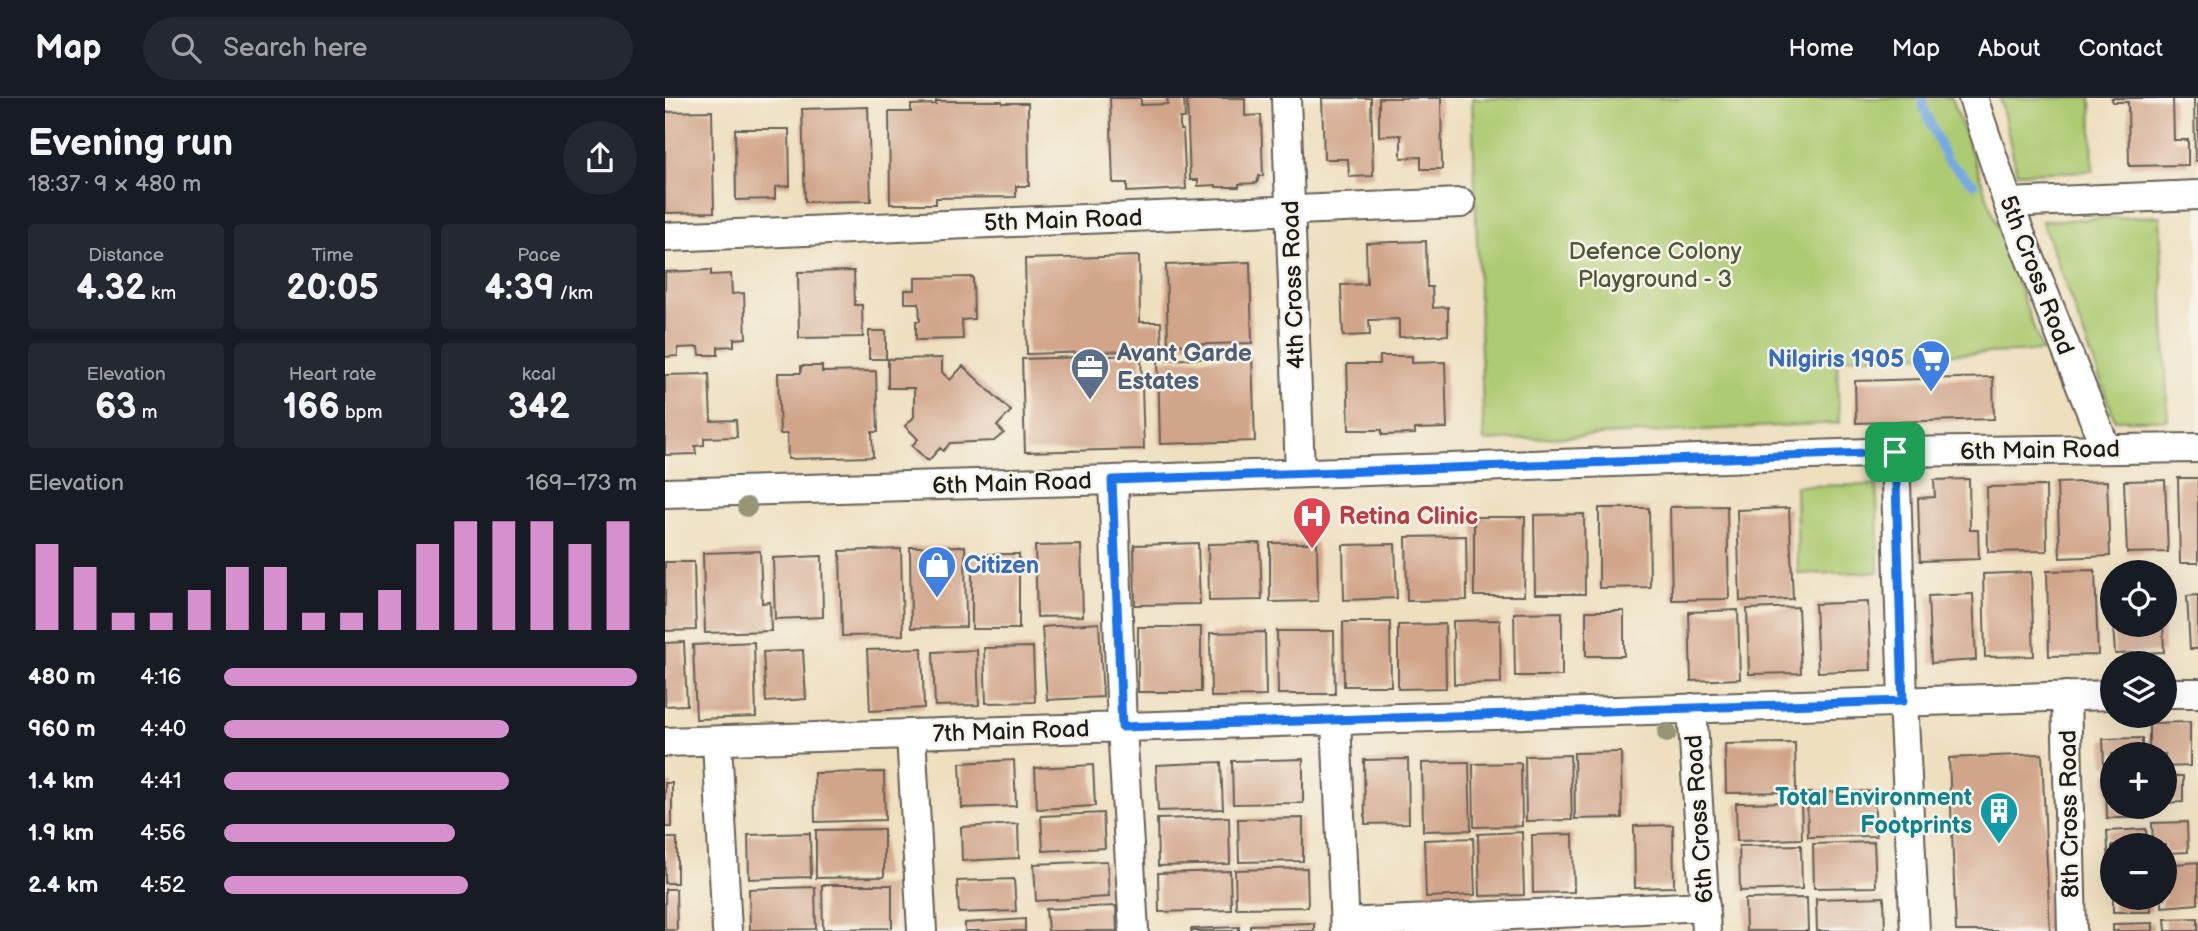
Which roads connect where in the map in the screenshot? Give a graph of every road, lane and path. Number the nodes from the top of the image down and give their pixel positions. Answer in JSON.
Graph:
{"nodes":[{"id":1,"x":1286,"y":98,"type":"edge"},
{"id":2,"x":1973,"y":98,"type":"edge"},
{"id":3,"x":2198,"y":195,"type":"edge"},
{"id":4,"x":1461,"y":203,"type":"dead end"},
{"id":5,"x":2008,"y":203,"type":"junction"},
{"id":6,"x":1290,"y":210,"type":"junction"},
{"id":7,"x":665,"y":237,"type":"edge"},
{"id":8,"x":2198,"y":447,"type":"edge"},
{"id":9,"x":2106,"y":449,"type":"junction"},
{"id":10,"x":1895,"y":452,"type":"junction"},
{"id":11,"x":1300,"y":472,"type":"junction"},
{"id":12,"x":1112,"y":480,"type":"junction"},
{"id":13,"x":665,"y":493,"type":"edge"},
{"id":14,"x":2198,"y":692,"type":"edge"},
{"id":15,"x":2177,"y":693,"type":"edge"},
{"id":16,"x":2100,"y":695,"type":"edge"},
{"id":17,"x":2066,"y":696,"type":"junction"},
{"id":18,"x":1903,"y":701,"type":"junction"},
{"id":19,"x":1692,"y":708,"type":"junction"},
{"id":20,"x":1336,"y":720,"type":"junction"},
{"id":21,"x":1122,"y":727,"type":"junction"},
{"id":22,"x":911,"y":734,"type":"junction"},
{"id":23,"x":717,"y":741,"type":"junction"},
{"id":24,"x":665,"y":742,"type":"edge"},
{"id":25,"x":1705,"y":918,"type":"edge"},
{"id":26,"x":1345,"y":927,"type":"edge"},
{"id":27,"x":727,"y":931,"type":"edge"},
{"id":28,"x":922,"y":931,"type":"edge"},
{"id":29,"x":1135,"y":931,"type":"edge"},
{"id":30,"x":1915,"y":931,"type":"edge"},
{"id":31,"x":2071,"y":931,"type":"edge"}],
"edges":[{"from":1,"to":6,"type":"street","name":"4th Cross Road"},
{"from":2,"to":5,"type":"street","name":"5th Cross Road"},
{"from":3,"to":5,"type":"street"},
{"from":4,"to":6,"type":"street","name":"5th Main Road"},
{"from":5,"to":9,"type":"street","name":"5th Cross Road"},
{"from":6,"to":7,"type":"street","name":"5th Main Road"},
{"from":6,"to":11,"type":"street","name":"4th Cross Road"},
{"from":8,"to":9,"type":"street","name":"6th Main Road"},
{"from":9,"to":10,"type":"street","name":"6th Main Road"},
{"from":10,"to":11,"type":"street","name":"6th Main Road"},
{"from":10,"to":18,"type":"street"},
{"from":11,"to":12,"type":"street","name":"6th Main Road"},
{"from":12,"to":13,"type":"street","name":"6th Main Road"},
{"from":12,"to":21,"type":"street"},
{"from":14,"to":15,"type":"street"},
{"from":16,"to":17,"type":"street","name":"7th Main Road"},
{"from":17,"to":18,"type":"street","name":"7th Main Road"},
{"from":17,"to":31,"type":"street","name":"8th Cross Road"},
{"from":18,"to":19,"type":"street","name":"7th Main Road"},
{"from":18,"to":30,"type":"street"},
{"from":19,"to":20,"type":"street","name":"7th Main Road"},
{"from":19,"to":25,"type":"street","name":"6th Cross Road"},
{"from":20,"to":21,"type":"street","name":"7th Main Road"},
{"from":20,"to":26,"type":"street"},
{"from":21,"to":22,"type":"street","name":"7th Main Road"},
{"from":21,"to":29,"type":"street"},
{"from":22,"to":23,"type":"street","name":"7th Main Road"},
{"from":22,"to":28,"type":"street"},
{"from":23,"to":24,"type":"street","name":"7th Main Road"},
{"from":23,"to":27,"type":"street"},
{"from":25,"to":26,"type":"street"}]}
